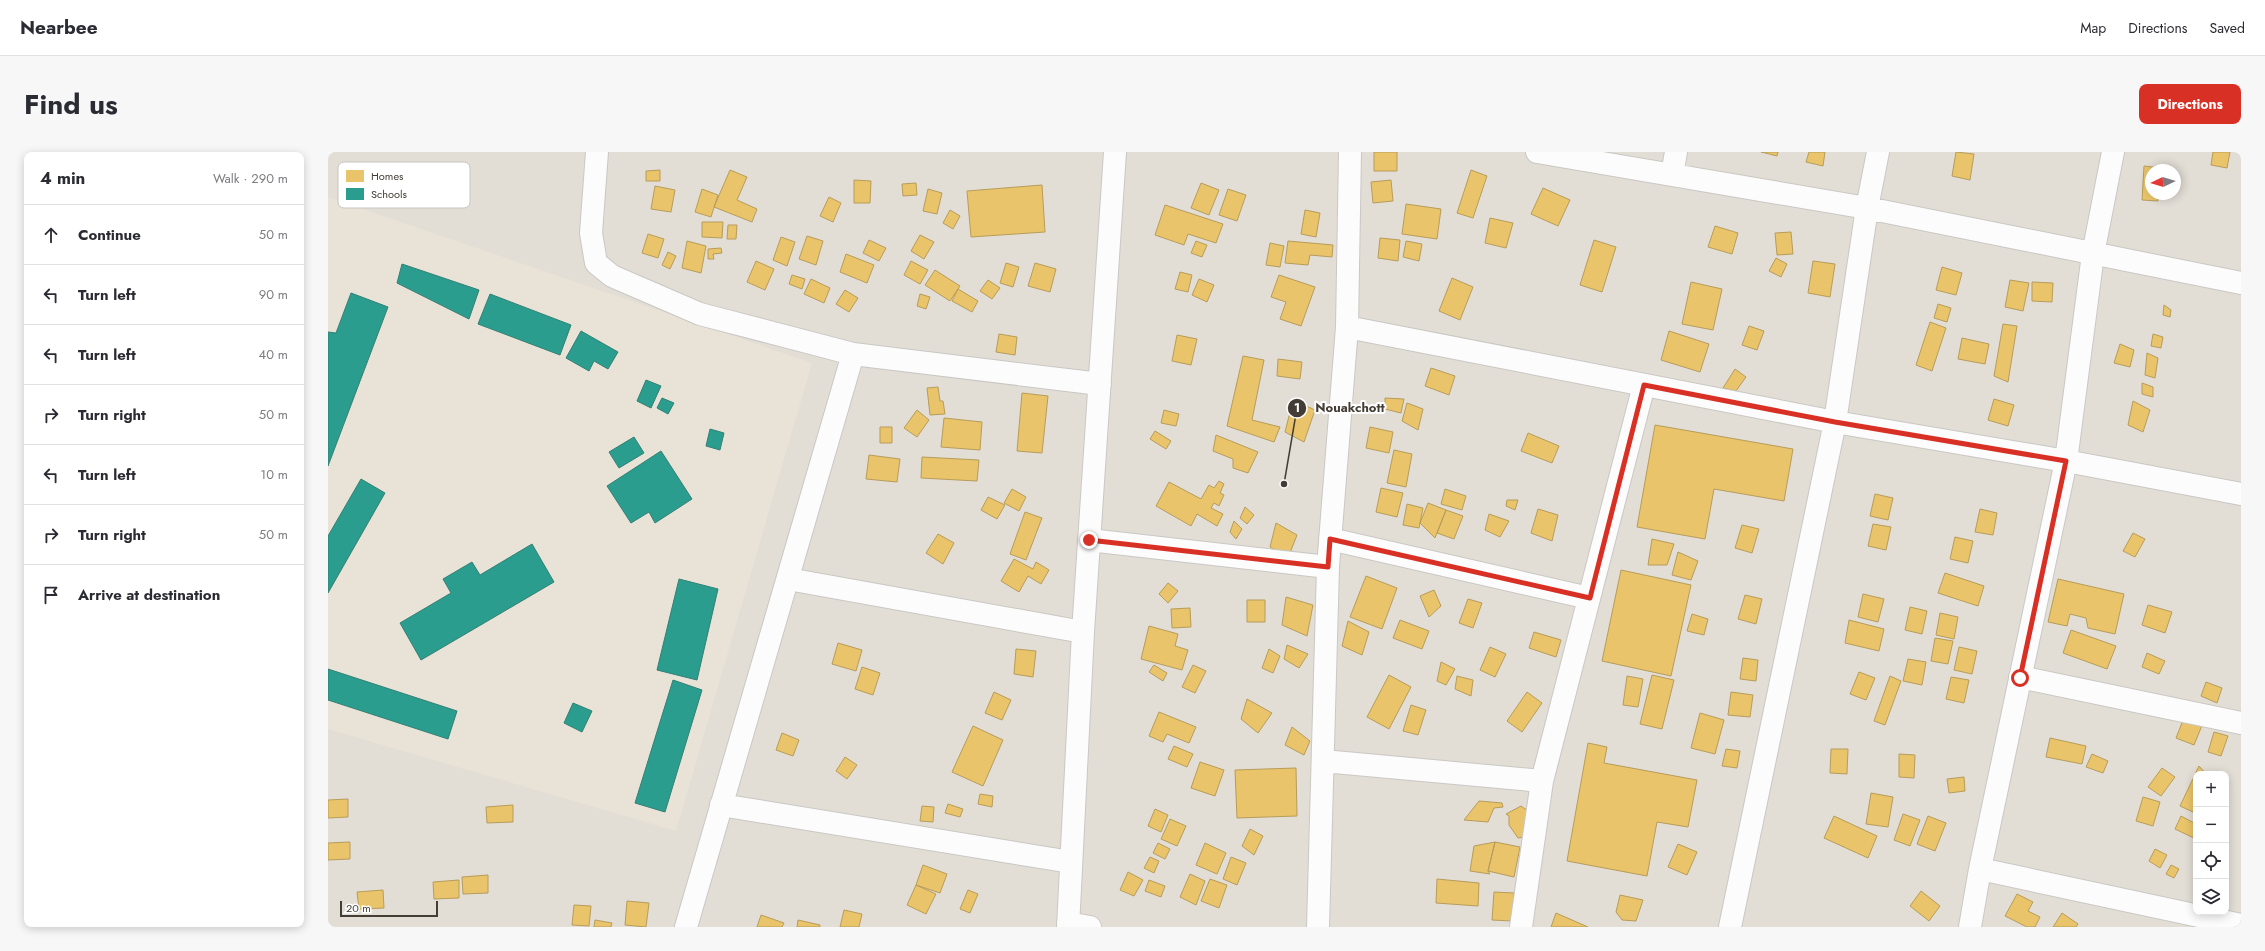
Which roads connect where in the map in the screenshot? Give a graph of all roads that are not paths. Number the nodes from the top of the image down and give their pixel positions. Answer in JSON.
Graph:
{"nodes":[{"id":1,"x":597,"y":152,"type":"edge"},
{"id":2,"x":1115,"y":152,"type":"edge"},
{"id":3,"x":1350,"y":152,"type":"edge"},
{"id":4,"x":1537,"y":152,"type":"edge"},
{"id":5,"x":1676,"y":152,"type":"edge"},
{"id":6,"x":1878,"y":152,"type":"edge"},
{"id":7,"x":2113,"y":152,"type":"edge"},
{"id":8,"x":1672,"y":175,"type":"junction"},
{"id":9,"x":1867,"y":208,"type":"junction"},
{"id":10,"x":2092,"y":254,"type":"junction"},
{"id":11,"x":2241,"y":283,"type":"edge"},
{"id":12,"x":1347,"y":327,"type":"junction"},
{"id":13,"x":854,"y":354,"type":"junction"},
{"id":14,"x":1100,"y":384,"type":"junction"},
{"id":15,"x":1644,"y":385,"type":"junction"},
{"id":16,"x":1835,"y":422,"type":"junction"},
{"id":17,"x":2066,"y":461,"type":"junction"},
{"id":18,"x":2241,"y":494,"type":"edge"},
{"id":19,"x":1330,"y":539,"type":"junction"},
{"id":20,"x":1089,"y":540,"type":"junction"},
{"id":21,"x":1328,"y":567,"type":"junction"},
{"id":22,"x":788,"y":579,"type":"junction"},
{"id":23,"x":1590,"y":598,"type":"junction"},
{"id":24,"x":1083,"y":632,"type":"junction"},
{"id":25,"x":2020,"y":678,"type":"junction"},
{"id":26,"x":2241,"y":723,"type":"edge"},
{"id":27,"x":1323,"y":761,"type":"junction"},
{"id":28,"x":1542,"y":781,"type":"junction"},
{"id":29,"x":722,"y":805,"type":"junction"},
{"id":30,"x":1071,"y":862,"type":"junction"},
{"id":31,"x":1980,"y":868,"type":"junction"},
{"id":32,"x":1068,"y":925,"type":"edge"},
{"id":33,"x":2241,"y":925,"type":"edge"},
{"id":34,"x":686,"y":927,"type":"edge"},
{"id":35,"x":1090,"y":927,"type":"edge"},
{"id":36,"x":1318,"y":927,"type":"edge"},
{"id":37,"x":1521,"y":927,"type":"edge"},
{"id":38,"x":1730,"y":927,"type":"edge"},
{"id":39,"x":1970,"y":927,"type":"edge"}],
"edges":[{"from":1,"to":13,"type":"street"},
{"from":2,"to":14,"type":"street"},
{"from":3,"to":12,"type":"street"},
{"from":4,"to":8,"type":"street"},
{"from":5,"to":8,"type":"street"},
{"from":6,"to":9,"type":"street"},
{"from":7,"to":10,"type":"street"},
{"from":8,"to":9,"type":"street"},
{"from":9,"to":10,"type":"street"},
{"from":9,"to":16,"type":"street"},
{"from":10,"to":11,"type":"street"},
{"from":10,"to":17,"type":"street"},
{"from":12,"to":15,"type":"street"},
{"from":12,"to":19,"type":"street"},
{"from":13,"to":14,"type":"street"},
{"from":13,"to":22,"type":"street"},
{"from":14,"to":20,"type":"street"},
{"from":15,"to":16,"type":"street"},
{"from":15,"to":23,"type":"street"},
{"from":16,"to":17,"type":"street"},
{"from":16,"to":38,"type":"street"},
{"from":17,"to":18,"type":"street"},
{"from":17,"to":25,"type":"street"},
{"from":19,"to":21,"type":"street"},
{"from":19,"to":23,"type":"street"},
{"from":20,"to":21,"type":"street"},
{"from":20,"to":24,"type":"street"},
{"from":21,"to":27,"type":"street"},
{"from":22,"to":24,"type":"street"},
{"from":22,"to":29,"type":"street"},
{"from":23,"to":28,"type":"street"},
{"from":24,"to":30,"type":"street"},
{"from":25,"to":26,"type":"street"},
{"from":25,"to":31,"type":"street"},
{"from":27,"to":28,"type":"street"},
{"from":27,"to":36,"type":"street"},
{"from":28,"to":37,"type":"street"},
{"from":29,"to":30,"type":"street"},
{"from":29,"to":34,"type":"street"},
{"from":30,"to":32,"type":"street"},
{"from":31,"to":33,"type":"street"},
{"from":31,"to":39,"type":"street"},
{"from":32,"to":35,"type":"street"}]}
